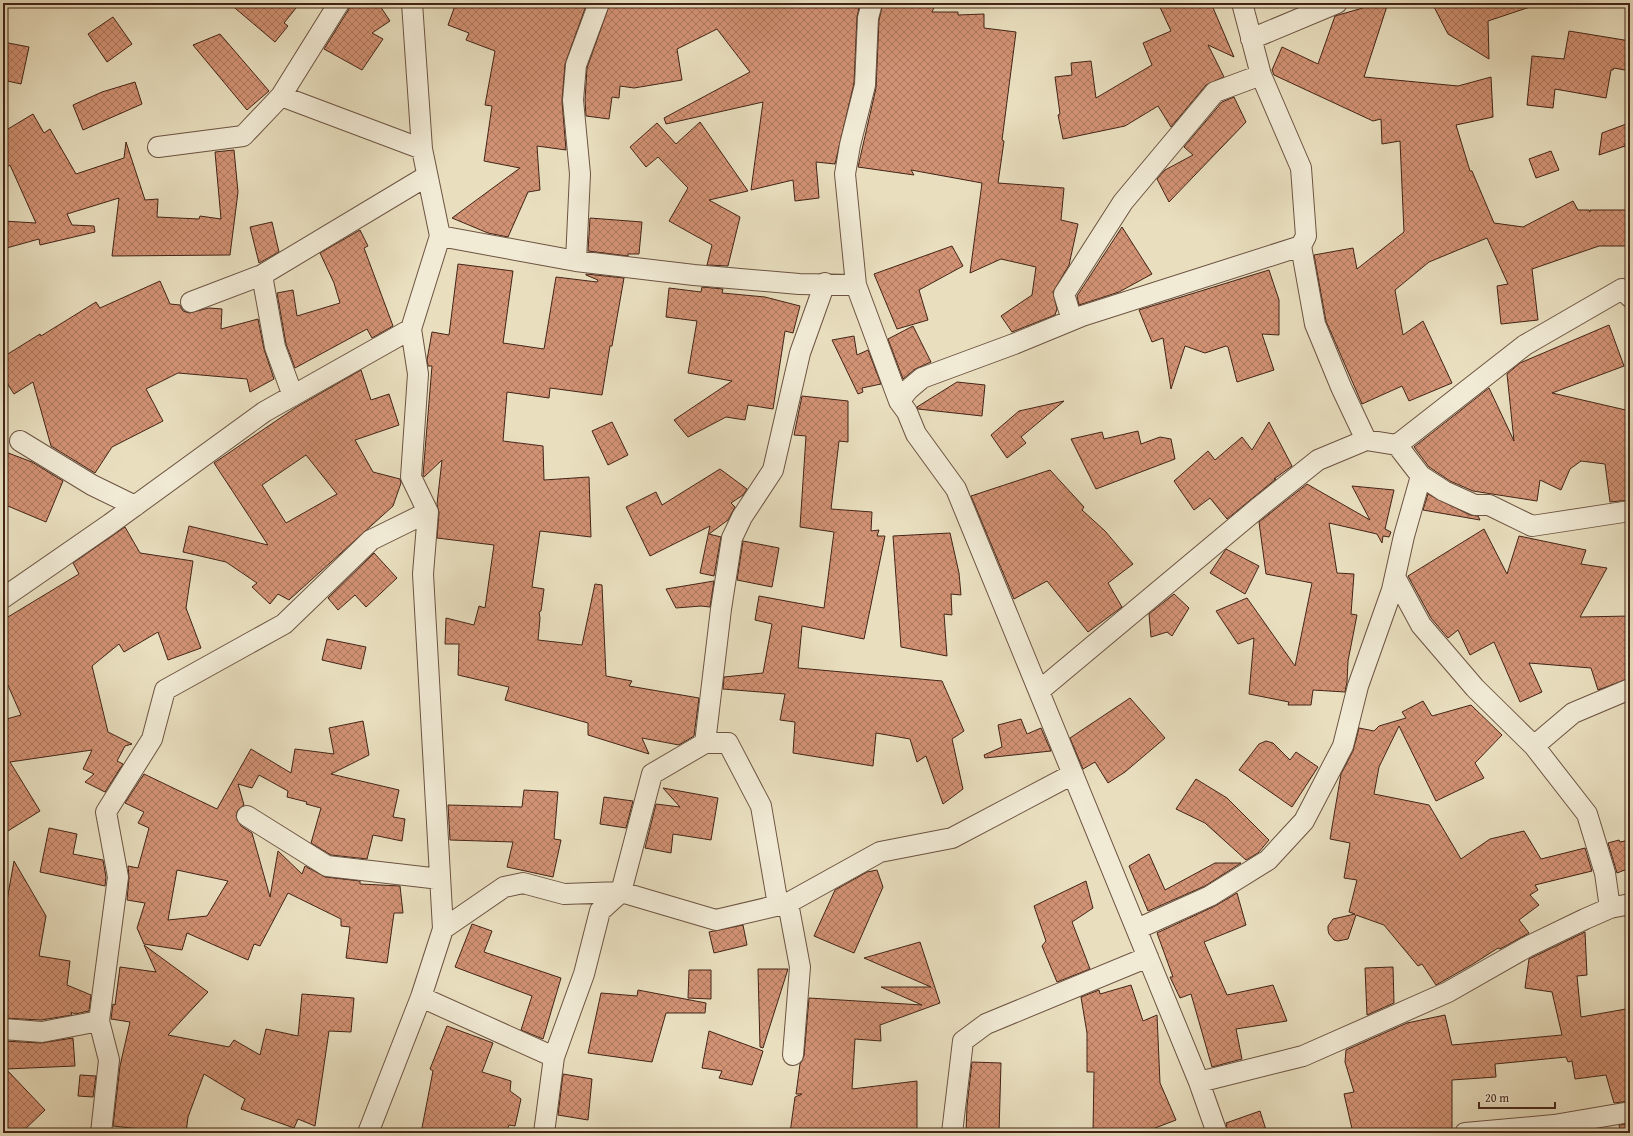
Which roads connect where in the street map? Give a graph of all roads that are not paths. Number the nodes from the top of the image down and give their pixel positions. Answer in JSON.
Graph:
{"nodes":[{"id":1,"x":339,"y":3,"type":"edge"},
{"id":2,"x":412,"y":3,"type":"edge"},
{"id":3,"x":599,"y":3,"type":"edge"},
{"id":4,"x":872,"y":3,"type":"edge"},
{"id":5,"x":1242,"y":3,"type":"edge"},
{"id":6,"x":1338,"y":3,"type":"edge"},
{"id":7,"x":1251,"y":39,"type":"junction"},
{"id":8,"x":1261,"y":75,"type":"junction"},
{"id":9,"x":281,"y":96,"type":"junction"},
{"id":10,"x":158,"y":147,"type":"dead end"},
{"id":11,"x":422,"y":150,"type":"junction"},
{"id":12,"x":426,"y":176,"type":"junction"},
{"id":13,"x":440,"y":236,"type":"junction"},
{"id":14,"x":1301,"y":246,"type":"junction"},
{"id":15,"x":576,"y":261,"type":"junction"},
{"id":16,"x":262,"y":275,"type":"junction"},
{"id":17,"x":825,"y":283,"type":"junction"},
{"id":18,"x":856,"y":285,"type":"junction"},
{"id":19,"x":1630,"y":297,"type":"edge"},
{"id":20,"x":191,"y":302,"type":"dead end"},
{"id":21,"x":1072,"y":320,"type":"junction"},
{"id":22,"x":411,"y":329,"type":"junction"},
{"id":23,"x":293,"y":396,"type":"junction"},
{"id":24,"x":898,"y":401,"type":"junction"},
{"id":25,"x":1366,"y":440,"type":"junction"},
{"id":26,"x":20,"y":441,"type":"dead end"},
{"id":27,"x":1397,"y":445,"type":"junction"},
{"id":28,"x":1421,"y":476,"type":"junction"},
{"id":29,"x":135,"y":506,"type":"junction"},
{"id":30,"x":1630,"y":511,"type":"edge"},
{"id":31,"x":428,"y":512,"type":"junction"},
{"id":32,"x":1395,"y":577,"type":"junction"},
{"id":33,"x":3,"y":598,"type":"edge"},
{"id":34,"x":1630,"y":689,"type":"edge"},
{"id":35,"x":1039,"y":691,"type":"junction"},
{"id":36,"x":705,"y":743,"type":"junction"},
{"id":37,"x":1534,"y":746,"type":"junction"},
{"id":38,"x":1073,"y":774,"type":"junction"},
{"id":39,"x":247,"y":816,"type":"dead end"},
{"id":40,"x":440,"y":879,"type":"junction"},
{"id":41,"x":621,"y":892,"type":"junction"},
{"id":42,"x":783,"y":904,"type":"junction"},
{"id":43,"x":1630,"y":904,"type":"edge"},
{"id":44,"x":1610,"y":908,"type":"junction"},
{"id":45,"x":443,"y":929,"type":"junction"},
{"id":46,"x":1136,"y":929,"type":"junction"},
{"id":47,"x":1148,"y":957,"type":"junction"},
{"id":48,"x":420,"y":997,"type":"junction"},
{"id":49,"x":99,"y":1021,"type":"junction"},
{"id":50,"x":3,"y":1029,"type":"edge"},
{"id":51,"x":793,"y":1055,"type":"dead end"},
{"id":52,"x":554,"y":1057,"type":"junction"},
{"id":53,"x":1199,"y":1082,"type":"junction"},
{"id":54,"x":1630,"y":1112,"type":"edge"},
{"id":55,"x":101,"y":1133,"type":"edge"},
{"id":56,"x":368,"y":1133,"type":"edge"},
{"id":57,"x":544,"y":1133,"type":"edge"},
{"id":58,"x":952,"y":1133,"type":"edge"},
{"id":59,"x":1217,"y":1133,"type":"edge"},
{"id":60,"x":1465,"y":1133,"type":"edge"}],
"edges":[{"from":1,"to":9,"type":"street"},
{"from":2,"to":11,"type":"street"},
{"from":3,"to":15,"type":"street"},
{"from":4,"to":18,"type":"street"},
{"from":5,"to":7,"type":"street"},
{"from":6,"to":7,"type":"street"},
{"from":7,"to":8,"type":"street"},
{"from":8,"to":14,"type":"street"},
{"from":8,"to":21,"type":"street"},
{"from":9,"to":10,"type":"street"},
{"from":9,"to":11,"type":"street"},
{"from":11,"to":12,"type":"street"},
{"from":12,"to":13,"type":"street"},
{"from":12,"to":16,"type":"street"},
{"from":13,"to":15,"type":"street"},
{"from":13,"to":22,"type":"street"},
{"from":14,"to":21,"type":"street"},
{"from":14,"to":25,"type":"street"},
{"from":15,"to":17,"type":"street"},
{"from":16,"to":20,"type":"street"},
{"from":16,"to":23,"type":"street"},
{"from":17,"to":18,"type":"street"},
{"from":17,"to":36,"type":"street"},
{"from":18,"to":24,"type":"street"},
{"from":19,"to":27,"type":"street"},
{"from":21,"to":24,"type":"street"},
{"from":22,"to":23,"type":"street"},
{"from":22,"to":31,"type":"street"},
{"from":23,"to":29,"type":"street"},
{"from":24,"to":35,"type":"street"},
{"from":25,"to":27,"type":"street"},
{"from":25,"to":35,"type":"street"},
{"from":26,"to":29,"type":"street"},
{"from":27,"to":28,"type":"street"},
{"from":28,"to":30,"type":"street"},
{"from":28,"to":32,"type":"street"},
{"from":29,"to":33,"type":"street"},
{"from":31,"to":40,"type":"street"},
{"from":31,"to":49,"type":"street"},
{"from":32,"to":37,"type":"street"},
{"from":32,"to":46,"type":"street"},
{"from":34,"to":37,"type":"street"},
{"from":35,"to":38,"type":"street"},
{"from":36,"to":41,"type":"street"},
{"from":36,"to":42,"type":"street"},
{"from":37,"to":44,"type":"street"},
{"from":38,"to":42,"type":"street"},
{"from":38,"to":46,"type":"street"},
{"from":39,"to":40,"type":"street"},
{"from":40,"to":45,"type":"street"},
{"from":41,"to":42,"type":"street"},
{"from":41,"to":45,"type":"street"},
{"from":41,"to":52,"type":"street"},
{"from":42,"to":51,"type":"street"},
{"from":43,"to":44,"type":"street"},
{"from":44,"to":53,"type":"street"},
{"from":45,"to":48,"type":"street"},
{"from":46,"to":47,"type":"street"},
{"from":47,"to":53,"type":"street"},
{"from":47,"to":58,"type":"street"},
{"from":48,"to":52,"type":"street"},
{"from":48,"to":56,"type":"street"},
{"from":49,"to":50,"type":"street"},
{"from":49,"to":55,"type":"street"},
{"from":52,"to":57,"type":"street"},
{"from":53,"to":59,"type":"street"},
{"from":54,"to":60,"type":"street"}]}
